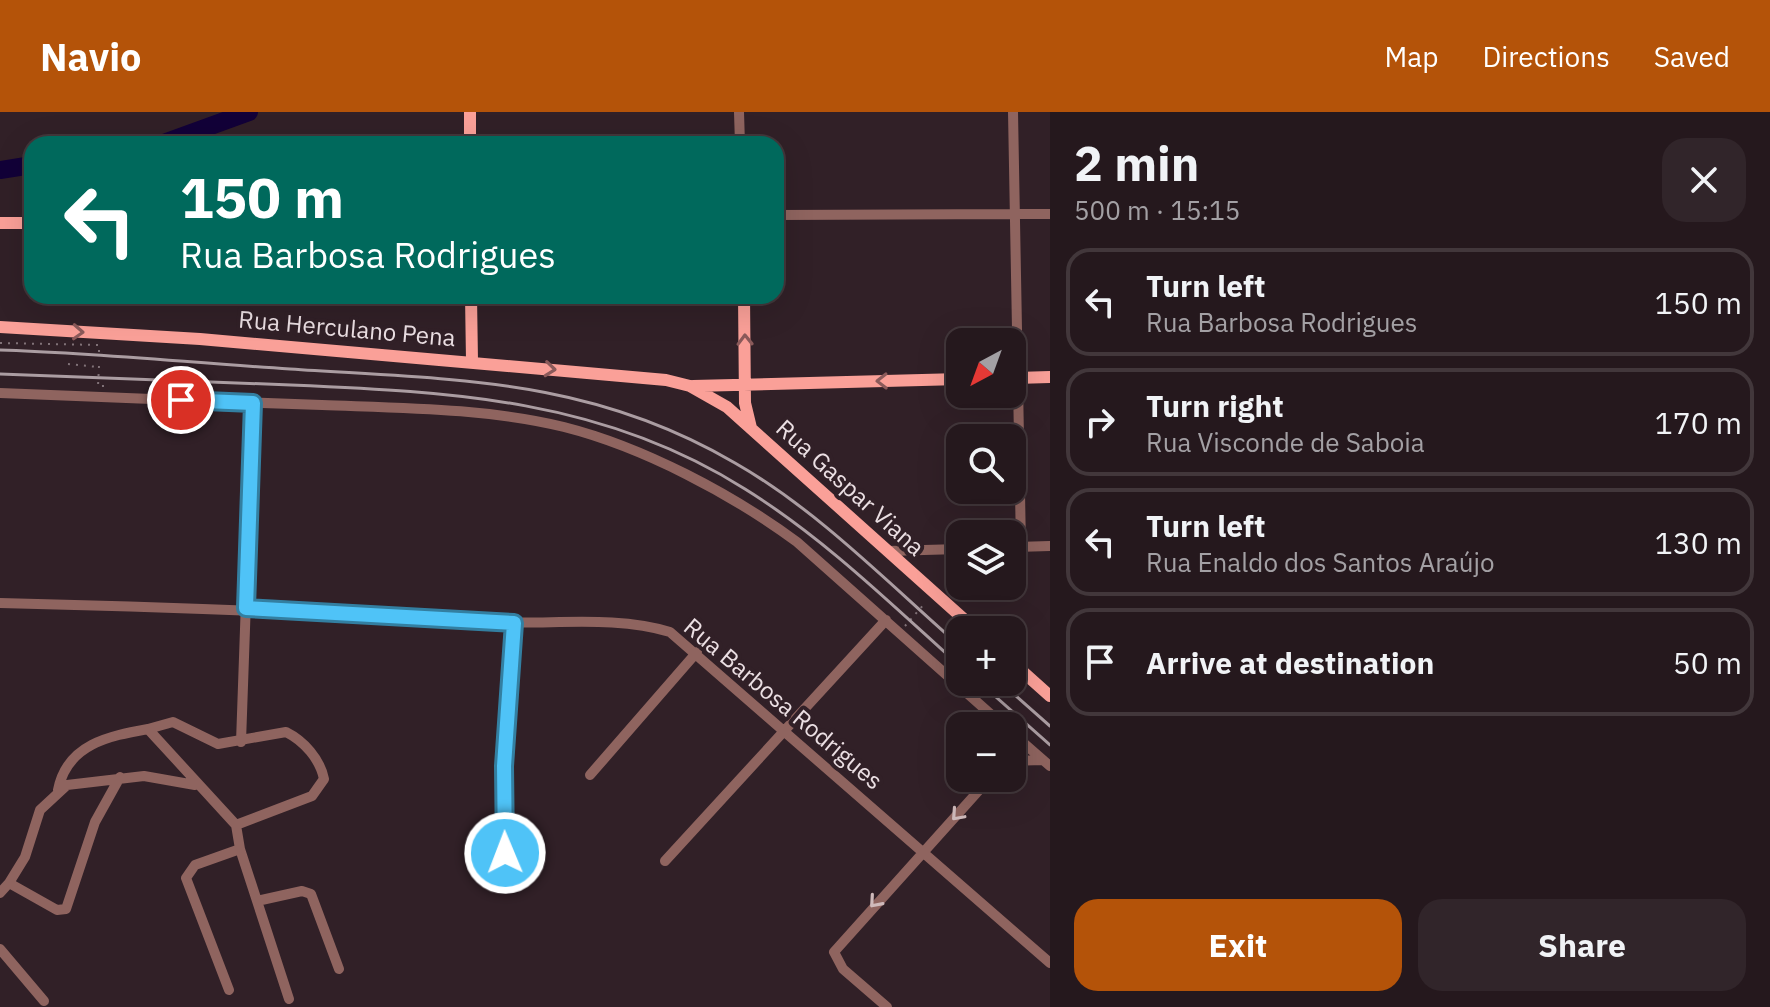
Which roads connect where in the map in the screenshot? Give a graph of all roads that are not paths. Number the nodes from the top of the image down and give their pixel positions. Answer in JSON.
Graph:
{"nodes":[{"id":1,"x":470,"y":112,"type":"edge"},
{"id":2,"x":739,"y":112,"type":"edge"},
{"id":3,"x":1013,"y":112,"type":"edge"},
{"id":4,"x":470,"y":136,"type":"edge"},
{"id":5,"x":740,"y":136,"type":"edge"},
{"id":6,"x":1014,"y":214,"type":"junction"},
{"id":7,"x":1050,"y":214,"type":"edge"},
{"id":8,"x":784,"y":215,"type":"edge"},
{"id":9,"x":0,"y":223,"type":"edge"},
{"id":10,"x":24,"y":223,"type":"edge"},
{"id":11,"x":471,"y":304,"type":"edge"},
{"id":12,"x":744,"y":304,"type":"edge"},
{"id":13,"x":0,"y":327,"type":"edge"},
{"id":14,"x":1015,"y":328,"type":"edge"},
{"id":15,"x":472,"y":361,"type":"junction"},
{"id":16,"x":1050,"y":377,"type":"edge"},
{"id":17,"x":1026,"y":378,"type":"edge"},
{"id":18,"x":946,"y":379,"type":"edge"},
{"id":19,"x":746,"y":384,"type":"junction"},
{"id":20,"x":690,"y":386,"type":"junction"},
{"id":21,"x":0,"y":393,"type":"edge"},
{"id":22,"x":253,"y":403,"type":"junction"},
{"id":23,"x":1015,"y":408,"type":"edge"},
{"id":24,"x":751,"y":429,"type":"junction"},
{"id":25,"x":1016,"y":520,"type":"edge"},
{"id":26,"x":1050,"y":546,"type":"edge"},
{"id":27,"x":1026,"y":547,"type":"edge"},
{"id":28,"x":946,"y":549,"type":"edge"},
{"id":29,"x":888,"y":551,"type":"junction"},
{"id":30,"x":0,"y":603,"type":"edge"},
{"id":31,"x":246,"y":608,"type":"junction"},
{"id":32,"x":960,"y":616,"type":"edge"},
{"id":33,"x":886,"y":620,"type":"junction"},
{"id":34,"x":514,"y":623,"type":"junction"},
{"id":35,"x":697,"y":652,"type":"junction"},
{"id":36,"x":1026,"y":675,"type":"edge"},
{"id":37,"x":1050,"y":696,"type":"edge"},
{"id":38,"x":988,"y":712,"type":"edge"},
{"id":39,"x":148,"y":729,"type":"junction"},
{"id":40,"x":786,"y":730,"type":"junction"},
{"id":41,"x":241,"y":742,"type":"junction"},
{"id":42,"x":1026,"y":746,"type":"edge"},
{"id":43,"x":1026,"y":762,"type":"edge"},
{"id":44,"x":1046,"y":763,"type":"edge"},
{"id":45,"x":590,"y":775,"type":"dead end"},
{"id":46,"x":120,"y":777,"type":"junction"},
{"id":47,"x":196,"y":786,"type":"junction"},
{"id":48,"x":58,"y":790,"type":"junction"},
{"id":49,"x":977,"y":792,"type":"edge"},
{"id":50,"x":236,"y":825,"type":"junction"},
{"id":51,"x":240,"y":849,"type":"junction"},
{"id":52,"x":923,"y":851,"type":"junction"},
{"id":53,"x":505,"y":853,"type":"dead end"},
{"id":54,"x":665,"y":861,"type":"dead end"},
{"id":55,"x":9,"y":883,"type":"junction"},
{"id":56,"x":0,"y":893,"type":"edge"},
{"id":57,"x":257,"y":901,"type":"junction"},
{"id":58,"x":0,"y":949,"type":"edge"},
{"id":59,"x":1050,"y":963,"type":"edge"},
{"id":60,"x":339,"y":969,"type":"dead end"},
{"id":61,"x":229,"y":990,"type":"dead end"},
{"id":62,"x":289,"y":999,"type":"dead end"},
{"id":63,"x":44,"y":1001,"type":"dead end"},
{"id":64,"x":887,"y":1007,"type":"edge"}],
"edges":[{"from":1,"to":4,"type":"main road"},
{"from":2,"to":5,"type":"street"},
{"from":3,"to":6,"type":"street"},
{"from":6,"to":7,"type":"street"},
{"from":6,"to":8,"type":"street"},
{"from":6,"to":14,"type":"street"},
{"from":9,"to":10,"type":"main road"},
{"from":11,"to":15,"type":"main road"},
{"from":19,"to":12,"type":"main road","one_way":true},
{"from":13,"to":15,"type":"main road","name":"Rua Herculano Pena","one_way":true},
{"from":15,"to":20,"type":"main road","name":"Rua Herculano Pena","one_way":true},
{"from":16,"to":17,"type":"main road"},
{"from":18,"to":19,"type":"main road","one_way":true},
{"from":19,"to":20,"type":"main road"},
{"from":19,"to":24,"type":"main road"},
{"from":20,"to":24,"type":"main road","name":"Rua Gaspar Viana"},
{"from":21,"to":22,"type":"street"},
{"from":22,"to":31,"type":"street"},
{"from":22,"to":33,"type":"street"},
{"from":23,"to":25,"type":"street"},
{"from":24,"to":29,"type":"main road","name":"Rua Gaspar Viana"},
{"from":26,"to":27,"type":"street"},
{"from":28,"to":29,"type":"street"},
{"from":29,"to":32,"type":"main road","name":"Rua Gaspar Viana"},
{"from":30,"to":31,"type":"street","name":"Rua Barbosa Rodrigues"},
{"from":31,"to":34,"type":"street","name":"Rua Barbosa Rodrigues"},
{"from":31,"to":41,"type":"street"},
{"from":33,"to":38,"type":"street"},
{"from":33,"to":40,"type":"street"},
{"from":34,"to":35,"type":"street","name":"Rua Barbosa Rodrigues"},
{"from":34,"to":53,"type":"street"},
{"from":35,"to":40,"type":"street","name":"Rua Barbosa Rodrigues"},
{"from":35,"to":45,"type":"street"},
{"from":36,"to":37,"type":"main road"},
{"from":39,"to":41,"type":"street"},
{"from":39,"to":47,"type":"street"},
{"from":39,"to":48,"type":"street"},
{"from":40,"to":52,"type":"street","name":"Rua Barbosa Rodrigues"},
{"from":40,"to":54,"type":"street"},
{"from":41,"to":50,"type":"street"},
{"from":42,"to":44,"type":"street"},
{"from":43,"to":44,"type":"street"},
{"from":46,"to":47,"type":"street"},
{"from":46,"to":48,"type":"street"},
{"from":46,"to":55,"type":"street"},
{"from":47,"to":50,"type":"street"},
{"from":48,"to":55,"type":"street"},
{"from":49,"to":52,"type":"street","one_way":true},
{"from":50,"to":51,"type":"street"},
{"from":51,"to":57,"type":"street"},
{"from":51,"to":61,"type":"street"},
{"from":52,"to":59,"type":"street","name":"Rua Barbosa Rodrigues"},
{"from":52,"to":64,"type":"street","one_way":true},
{"from":55,"to":56,"type":"street"},
{"from":57,"to":60,"type":"street"},
{"from":57,"to":62,"type":"street"},
{"from":58,"to":63,"type":"street"}]}
